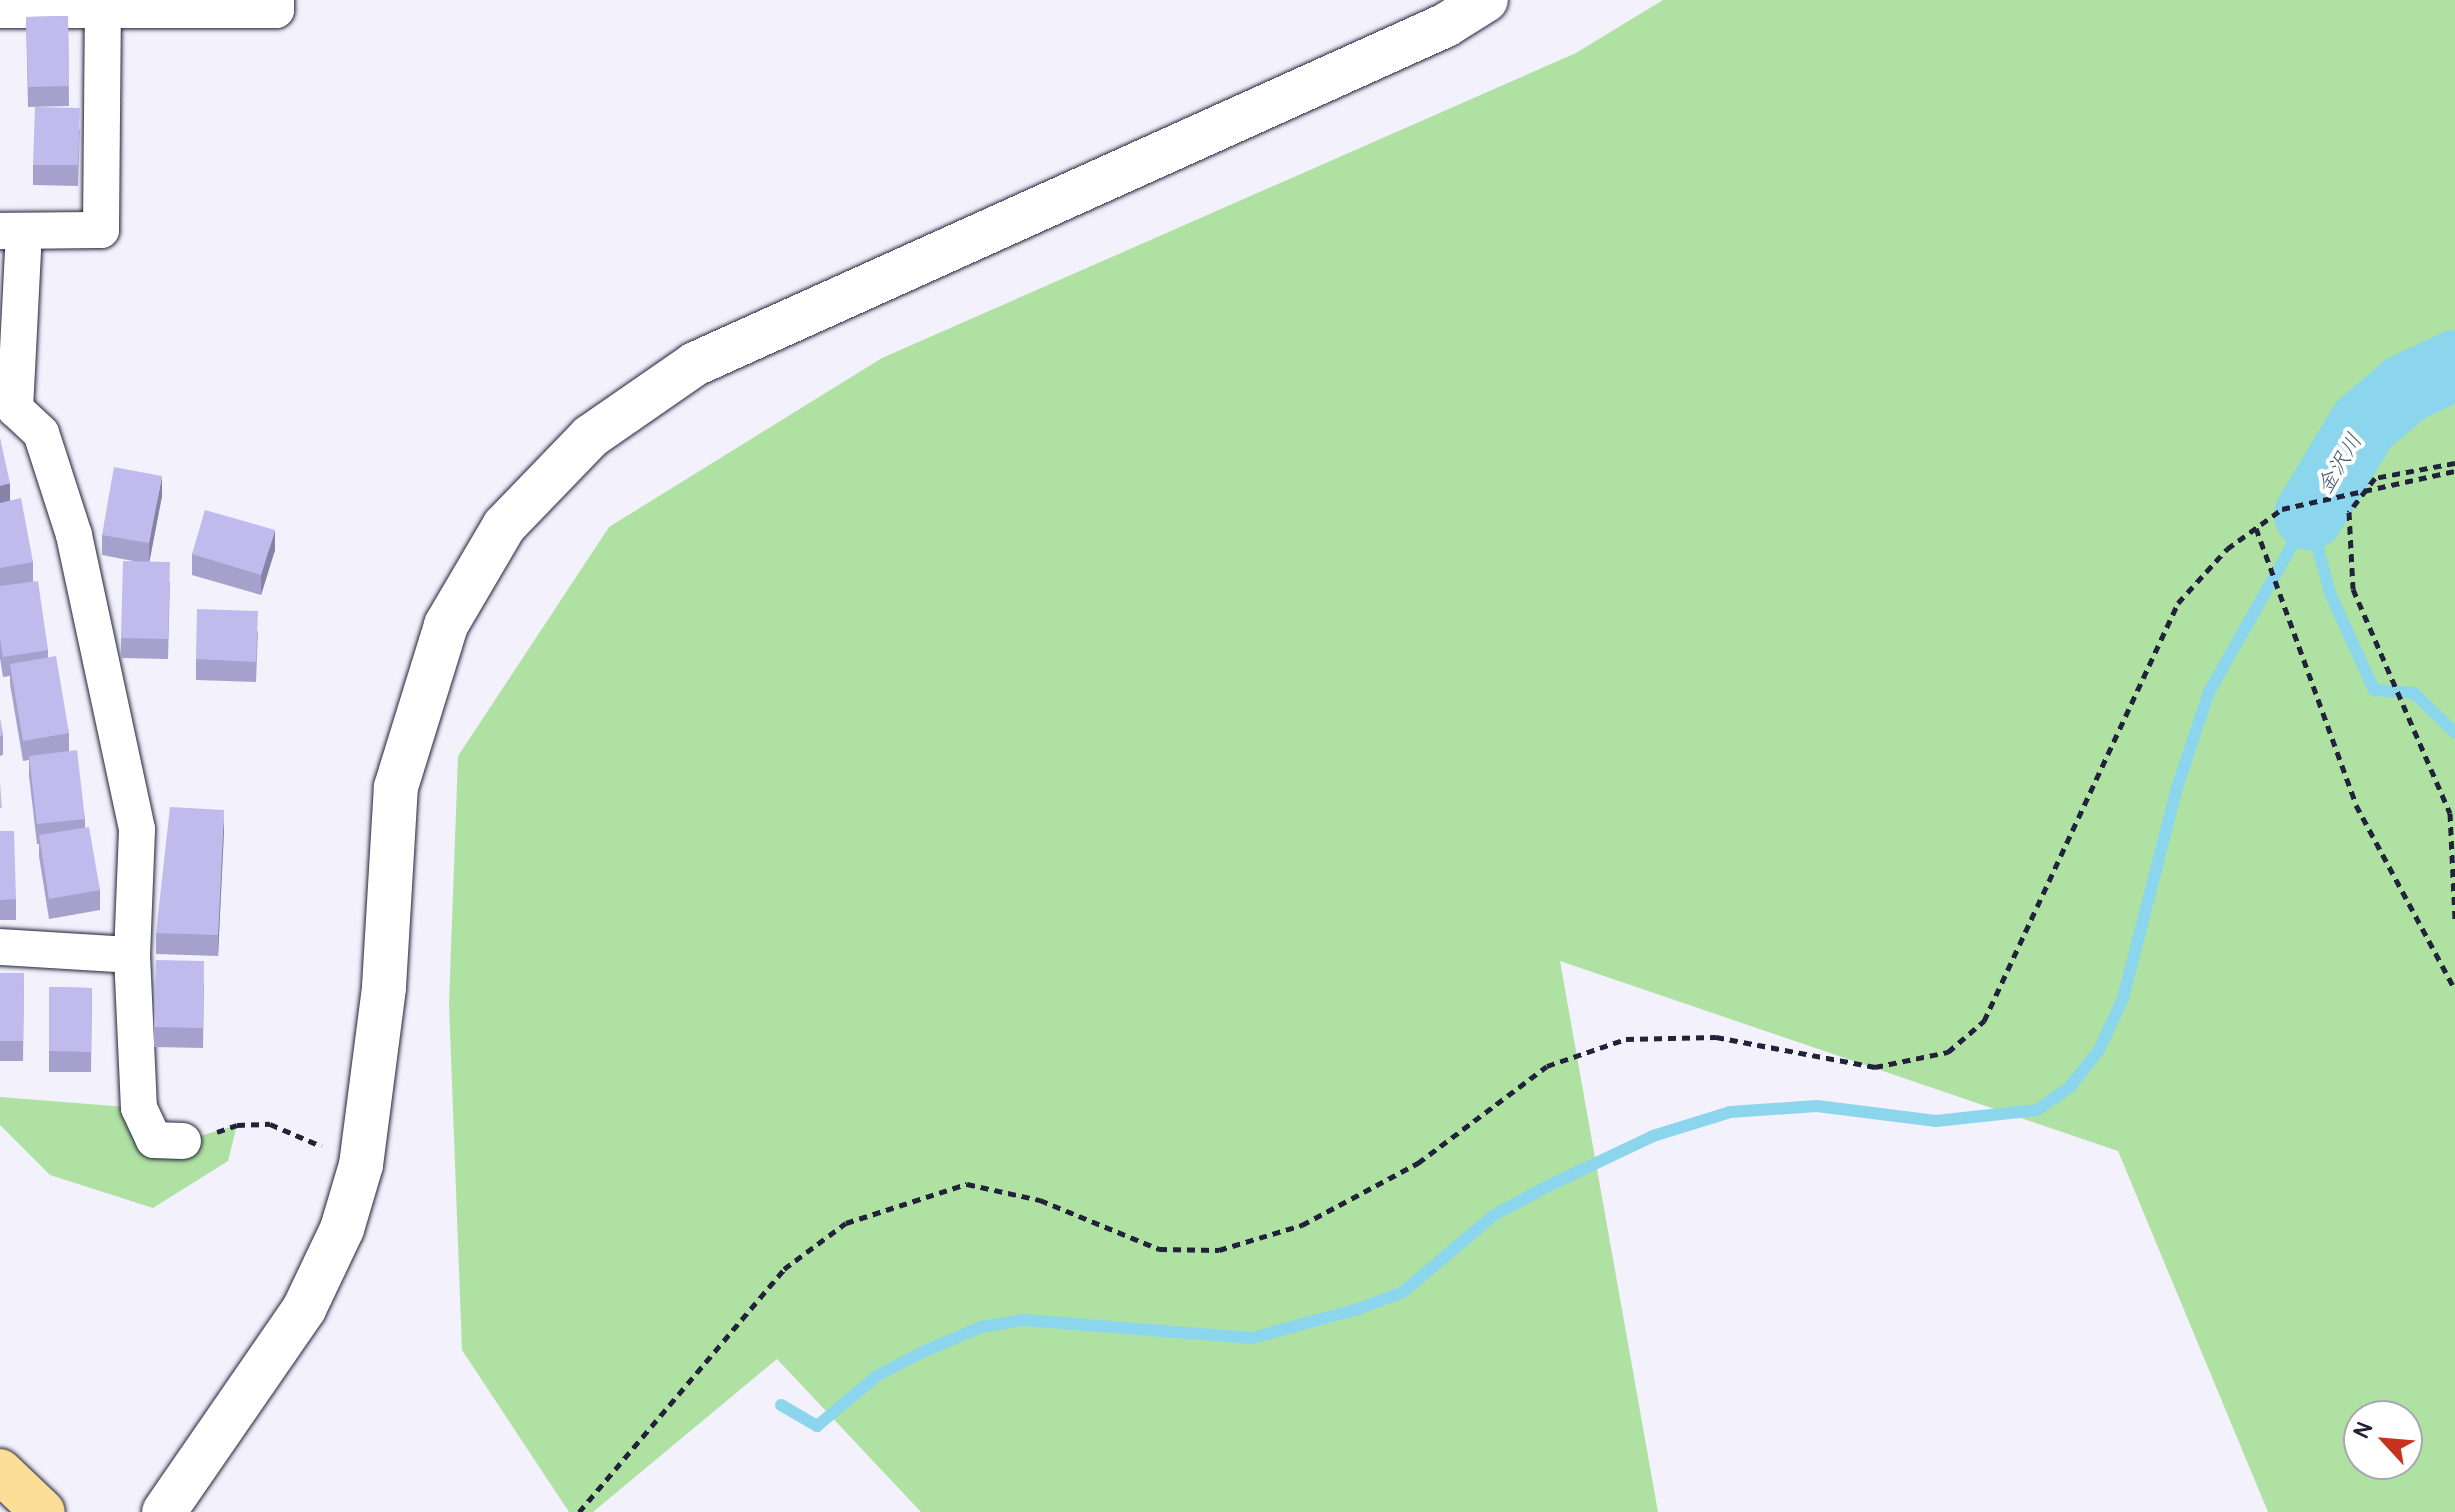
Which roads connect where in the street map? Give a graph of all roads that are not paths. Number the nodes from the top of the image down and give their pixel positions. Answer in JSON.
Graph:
{"nodes":[{"id":1,"x":276,"y":0,"type":"edge"},
{"id":2,"x":1486,"y":0,"type":"edge"},
{"id":3,"x":103,"y":9,"type":"junction"},
{"id":4,"x":0,"y":10,"type":"edge"},
{"id":5,"x":12,"y":232,"type":"edge"},
{"id":6,"x":8,"y":411,"type":"edge"},
{"id":7,"x":0,"y":947,"type":"edge"},
{"id":8,"x":132,"y":955,"type":"junction"},
{"id":9,"x":183,"y":1141,"type":"road end"},
{"id":10,"x":0,"y":1471,"type":"edge"},
{"id":11,"x":43,"y":1512,"type":"edge"},
{"id":12,"x":164,"y":1512,"type":"edge"}],
"edges":[{"from":1,"to":3,"type":"street"},
{"from":2,"to":12,"type":"street"},
{"from":3,"to":4,"type":"street"},
{"from":3,"to":5,"type":"street"},
{"from":5,"to":6,"type":"street"},
{"from":6,"to":8,"type":"street"},
{"from":7,"to":8,"type":"street"},
{"from":8,"to":9,"type":"street"},
{"from":10,"to":11,"type":"main road"}]}
